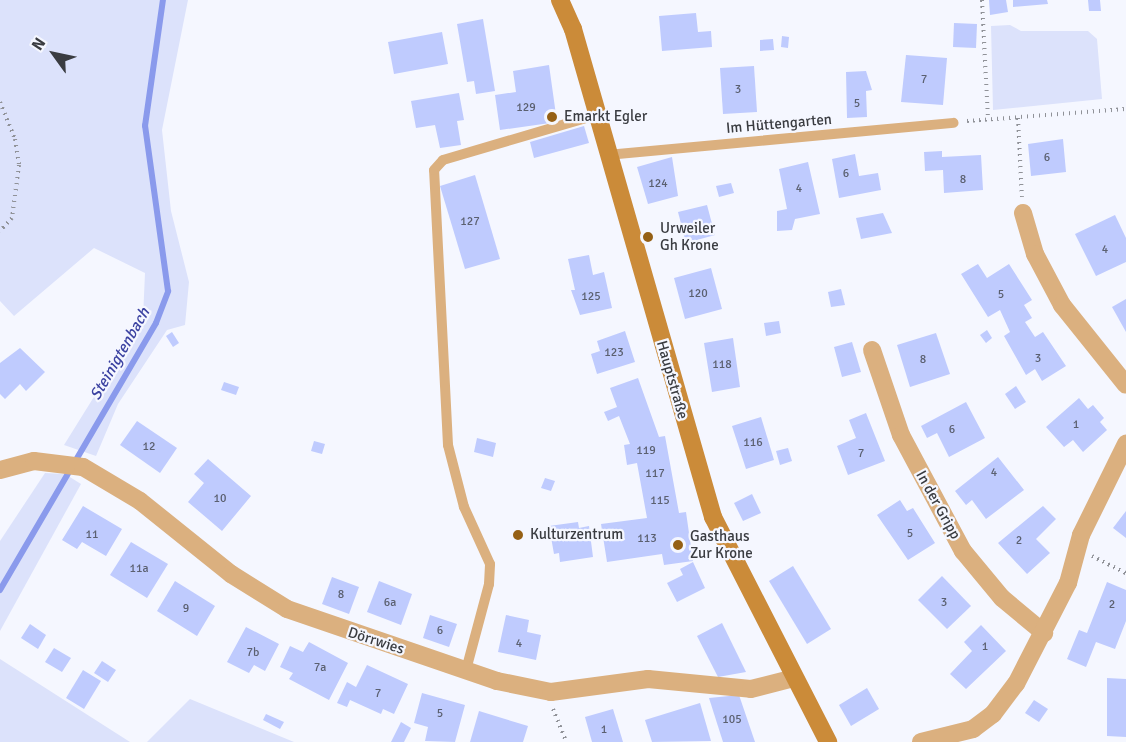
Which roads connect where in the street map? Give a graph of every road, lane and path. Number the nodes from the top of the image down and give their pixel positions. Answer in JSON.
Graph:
{"nodes":[{"id":1,"x":560,"y":0,"type":"edge"},
{"id":2,"x":982,"y":0,"type":"edge"},
{"id":3,"x":0,"y":102,"type":"edge"},
{"id":4,"x":1126,"y":109,"type":"edge"},
{"id":5,"x":596,"y":115,"type":"junction"},
{"id":6,"x":1018,"y":118,"type":"junction"},
{"id":7,"x":988,"y":119,"type":"junction"},
{"id":8,"x":954,"y":123,"type":"joint"},
{"id":9,"x":608,"y":155,"type":"junction"},
{"id":10,"x":1023,"y":213,"type":"joint"},
{"id":11,"x":0,"y":231,"type":"edge"},
{"id":12,"x":872,"y":350,"type":"dead end"},
{"id":13,"x":1126,"y":385,"type":"edge"},
{"id":14,"x":1126,"y":444,"type":"edge"},
{"id":15,"x":0,"y":470,"type":"edge"},
{"id":16,"x":1077,"y":549,"type":"junction"},
{"id":17,"x":1126,"y":573,"type":"edge"},
{"id":18,"x":1044,"y":633,"type":"junction"},
{"id":19,"x":466,"y":670,"type":"junction"},
{"id":20,"x":794,"y":678,"type":"junction"},
{"id":21,"x":551,"y":692,"type":"junction"},
{"id":22,"x":566,"y":742,"type":"edge"},
{"id":23,"x":828,"y":742,"type":"edge"},
{"id":24,"x":921,"y":742,"type":"edge"}],
"edges":[{"from":1,"to":5,"type":"main road","name":"Hauptstraße"},
{"from":2,"to":7,"type":"path"},
{"from":3,"to":11,"type":"path"},
{"from":4,"to":6,"type":"path"},
{"from":5,"to":9,"type":"main road","name":"Hauptstraße"},
{"from":5,"to":19,"type":"lane"},
{"from":6,"to":7,"type":"path"},
{"from":6,"to":10,"type":"path"},
{"from":7,"to":8,"type":"path"},
{"from":8,"to":9,"type":"lane","name":"Im Hüttengarten"},
{"from":9,"to":20,"type":"main road","name":"Hauptstraße"},
{"from":10,"to":13,"type":"street"},
{"from":12,"to":18,"type":"street","name":"In der Gripp"},
{"from":14,"to":16,"type":"street"},
{"from":15,"to":19,"type":"street","name":"Dörrwies"},
{"from":16,"to":17,"type":"path"},
{"from":16,"to":18,"type":"street"},
{"from":18,"to":24,"type":"street"},
{"from":19,"to":21,"type":"street","name":"Dörrwies"},
{"from":20,"to":21,"type":"street","name":"Dörrwies"},
{"from":20,"to":23,"type":"main road","name":"Hauptstraße"},
{"from":21,"to":22,"type":"path"}]}
